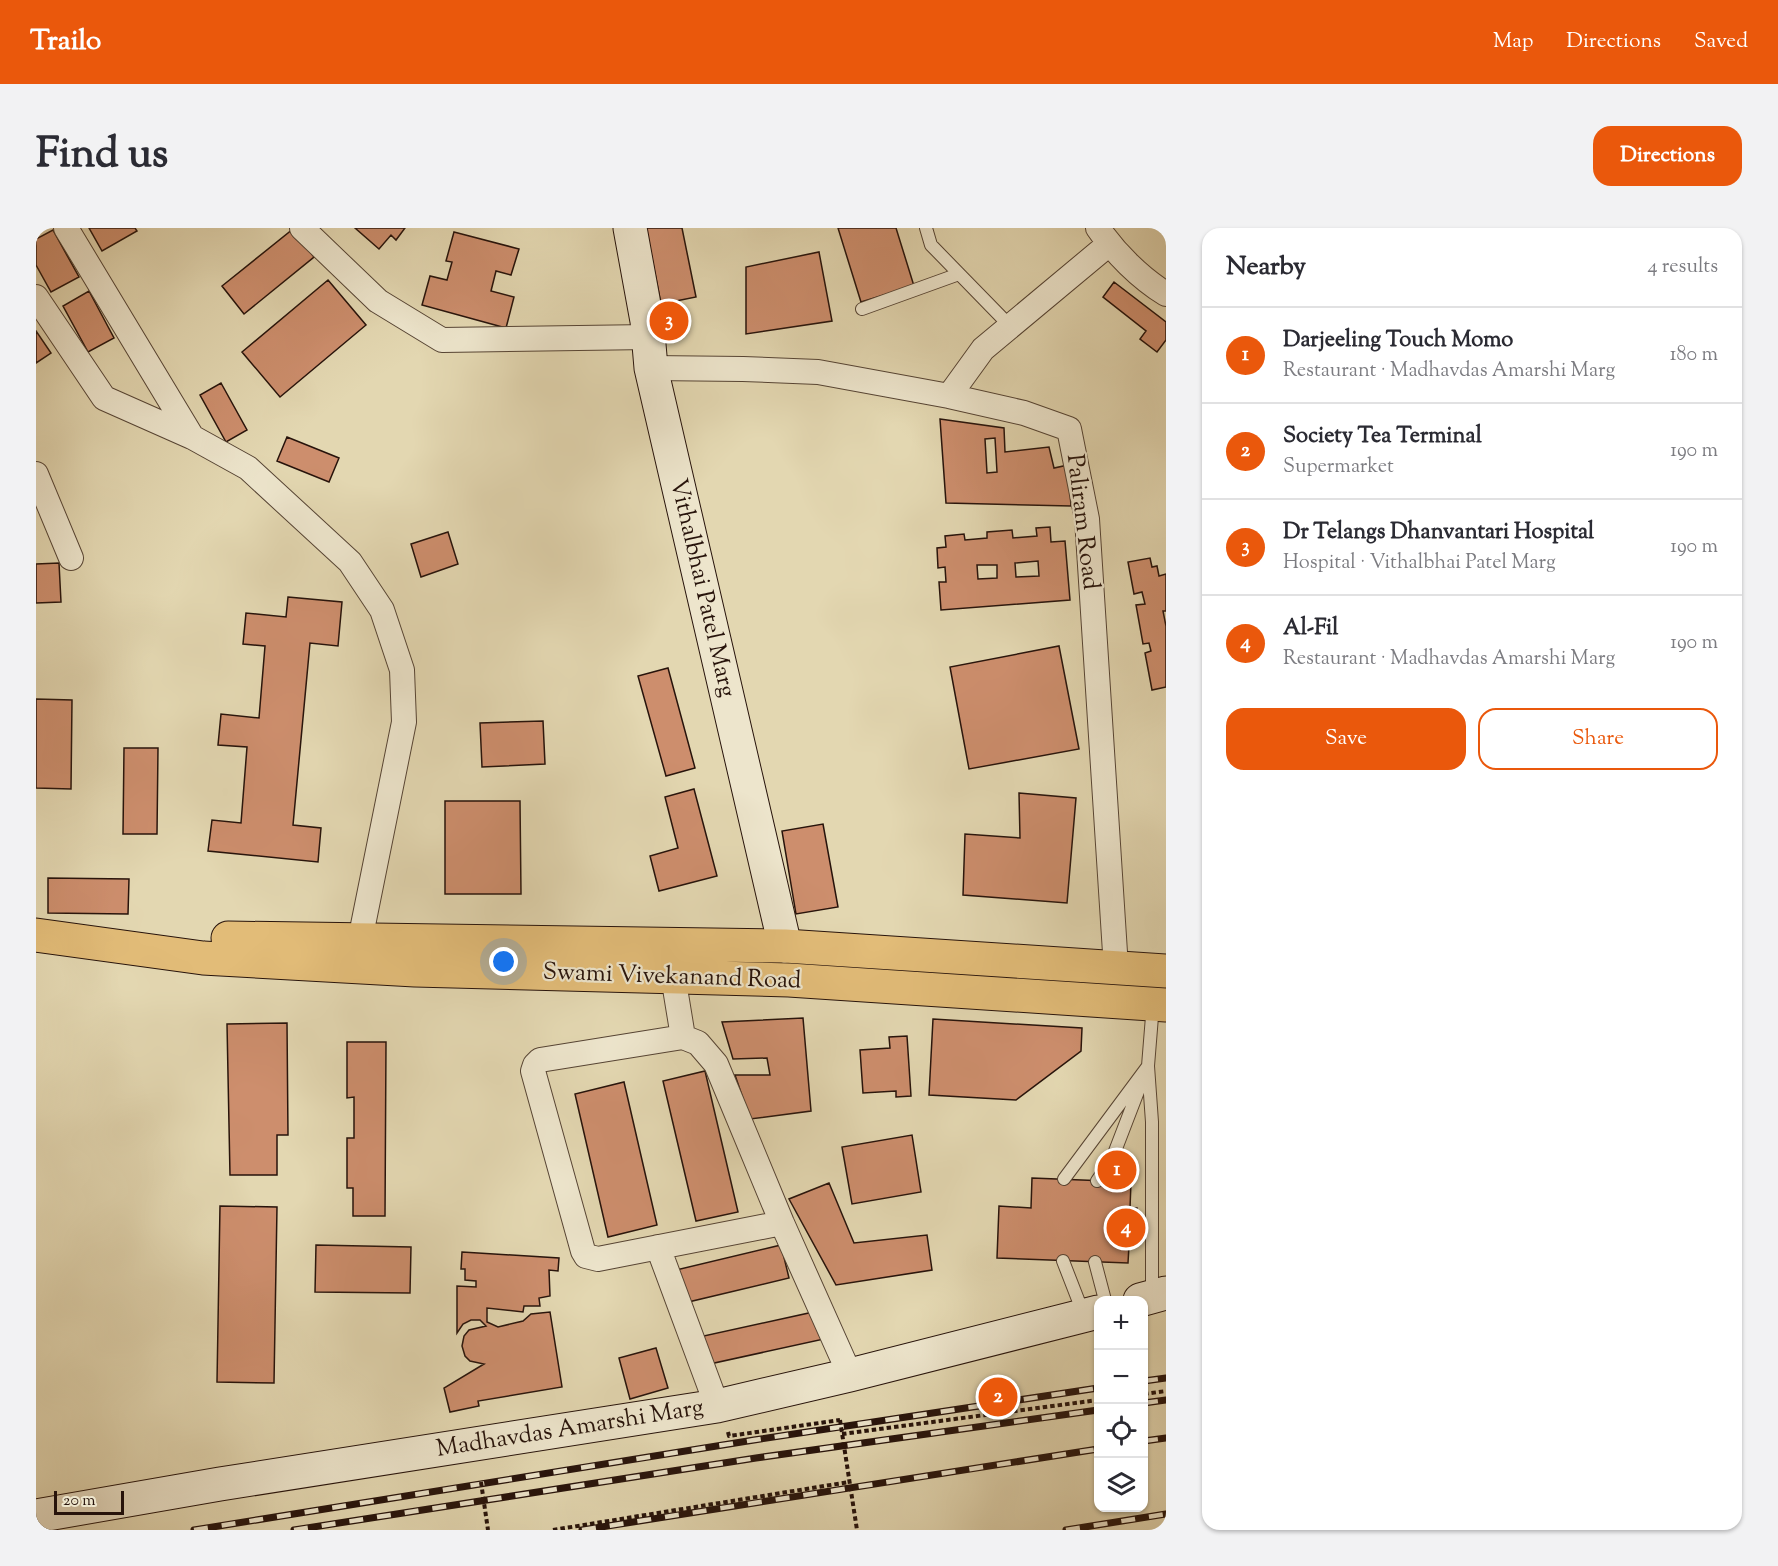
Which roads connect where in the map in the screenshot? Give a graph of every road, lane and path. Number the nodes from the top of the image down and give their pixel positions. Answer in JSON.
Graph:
{"nodes":[{"id":1,"x":66,"y":228,"type":"edge"},
{"id":2,"x":302,"y":228,"type":"edge"},
{"id":3,"x":630,"y":228,"type":"edge"},
{"id":4,"x":926,"y":228,"type":"edge"},
{"id":5,"x":1104,"y":236,"type":"edge"},
{"id":6,"x":959,"y":274,"type":"junction"},
{"id":7,"x":1166,"y":294,"type":"edge"},
{"id":8,"x":36,"y":297,"type":"edge"},
{"id":9,"x":862,"y":309,"type":"dead end"},
{"id":10,"x":1010,"y":326,"type":"junction"},
{"id":11,"x":650,"y":353,"type":"junction"},
{"id":12,"x":950,"y":396,"type":"junction"},
{"id":13,"x":192,"y":437,"type":"junction"},
{"id":14,"x":36,"y":474,"type":"edge"},
{"id":15,"x":70,"y":558,"type":"dead end"},
{"id":16,"x":36,"y":924,"type":"edge"},
{"id":17,"x":36,"y":935,"type":"edge"},
{"id":18,"x":360,"y":940,"type":"junction"},
{"id":19,"x":785,"y":946,"type":"junction"},
{"id":20,"x":1116,"y":968,"type":"junction"},
{"id":21,"x":1166,"y":971,"type":"edge"},
{"id":22,"x":673,"y":976,"type":"junction"},
{"id":23,"x":1159,"y":1004,"type":"edge"},
{"id":24,"x":683,"y":1037,"type":"junction"},
{"id":25,"x":1148,"y":1066,"type":"junction"},
{"id":26,"x":1064,"y":1179,"type":"dead end"},
{"id":27,"x":1097,"y":1181,"type":"dead end"},
{"id":28,"x":782,"y":1223,"type":"junction"},
{"id":29,"x":658,"y":1247,"type":"junction"},
{"id":30,"x":1063,"y":1260,"type":"dead end"},
{"id":31,"x":1095,"y":1262,"type":"dead end"},
{"id":32,"x":1096,"y":1296,"type":"edge"},
{"id":33,"x":1153,"y":1297,"type":"edge"},
{"id":34,"x":1094,"y":1306,"type":"edge"},
{"id":35,"x":1094,"y":1310,"type":"edge"},
{"id":36,"x":850,"y":1375,"type":"junction"},
{"id":37,"x":1166,"y":1391,"type":"edge"},
{"id":38,"x":1148,"y":1393,"type":"edge"},
{"id":39,"x":1094,"y":1401,"type":"edge"},
{"id":40,"x":717,"y":1406,"type":"junction"},
{"id":41,"x":842,"y":1434,"type":"junction"},
{"id":42,"x":729,"y":1436,"type":"dead end"},
{"id":43,"x":481,"y":1482,"type":"dead end"},
{"id":44,"x":849,"y":1482,"type":"junction"},
{"id":45,"x":36,"y":1516,"type":"edge"},
{"id":46,"x":488,"y":1530,"type":"edge"},
{"id":47,"x":553,"y":1530,"type":"edge"},
{"id":48,"x":856,"y":1530,"type":"edge"}],
"edges":[{"from":1,"to":13,"type":"street"},
{"from":2,"to":11,"type":"street","name":"Paliram Road"},
{"from":3,"to":11,"type":"street","name":"Vithalbhai Patel Marg"},
{"from":4,"to":6,"type":"lane"},
{"from":5,"to":7,"type":"street"},
{"from":5,"to":10,"type":"street"},
{"from":6,"to":9,"type":"lane"},
{"from":6,"to":10,"type":"lane"},
{"from":8,"to":13,"type":"street"},
{"from":10,"to":12,"type":"street"},
{"from":11,"to":12,"type":"street","name":"Paliram Road"},
{"from":11,"to":19,"type":"street","name":"Vithalbhai Patel Marg"},
{"from":12,"to":20,"type":"street","name":"Paliram Road"},
{"from":13,"to":18,"type":"street"},
{"from":14,"to":15,"type":"street"},
{"from":16,"to":18,"type":"main road","name":"Swami Vivekanand Road"},
{"from":17,"to":22,"type":"main road","name":"Swami Vivekanand Road"},
{"from":18,"to":19,"type":"main road","name":"Swami Vivekanand Road"},
{"from":19,"to":20,"type":"main road","name":"Swami Vivekanand Road"},
{"from":20,"to":21,"type":"main road","name":"Swami Vivekanand Road"},
{"from":22,"to":23,"type":"main road","name":"Swami Vivekanand Road"},
{"from":22,"to":24,"type":"street"},
{"from":23,"to":25,"type":"lane"},
{"from":24,"to":28,"type":"street"},
{"from":24,"to":29,"type":"street"},
{"from":25,"to":26,"type":"lane"},
{"from":25,"to":27,"type":"lane"},
{"from":25,"to":33,"type":"lane"},
{"from":28,"to":29,"type":"street"},
{"from":28,"to":36,"type":"street"},
{"from":29,"to":40,"type":"street"},
{"from":30,"to":34,"type":"lane"},
{"from":31,"to":32,"type":"lane"},
{"from":35,"to":36,"type":"street","name":"Madhavdas Amarshi Marg"},
{"from":36,"to":40,"type":"street","name":"Madhavdas Amarshi Marg"},
{"from":37,"to":38,"type":"path"},
{"from":39,"to":41,"type":"path"},
{"from":40,"to":45,"type":"street","name":"Madhavdas Amarshi Marg"},
{"from":41,"to":42,"type":"path","bridge":true},
{"from":41,"to":44,"type":"path","bridge":true},
{"from":43,"to":46,"type":"path","bridge":true},
{"from":44,"to":47,"type":"path"},
{"from":44,"to":48,"type":"path","bridge":true}]}
